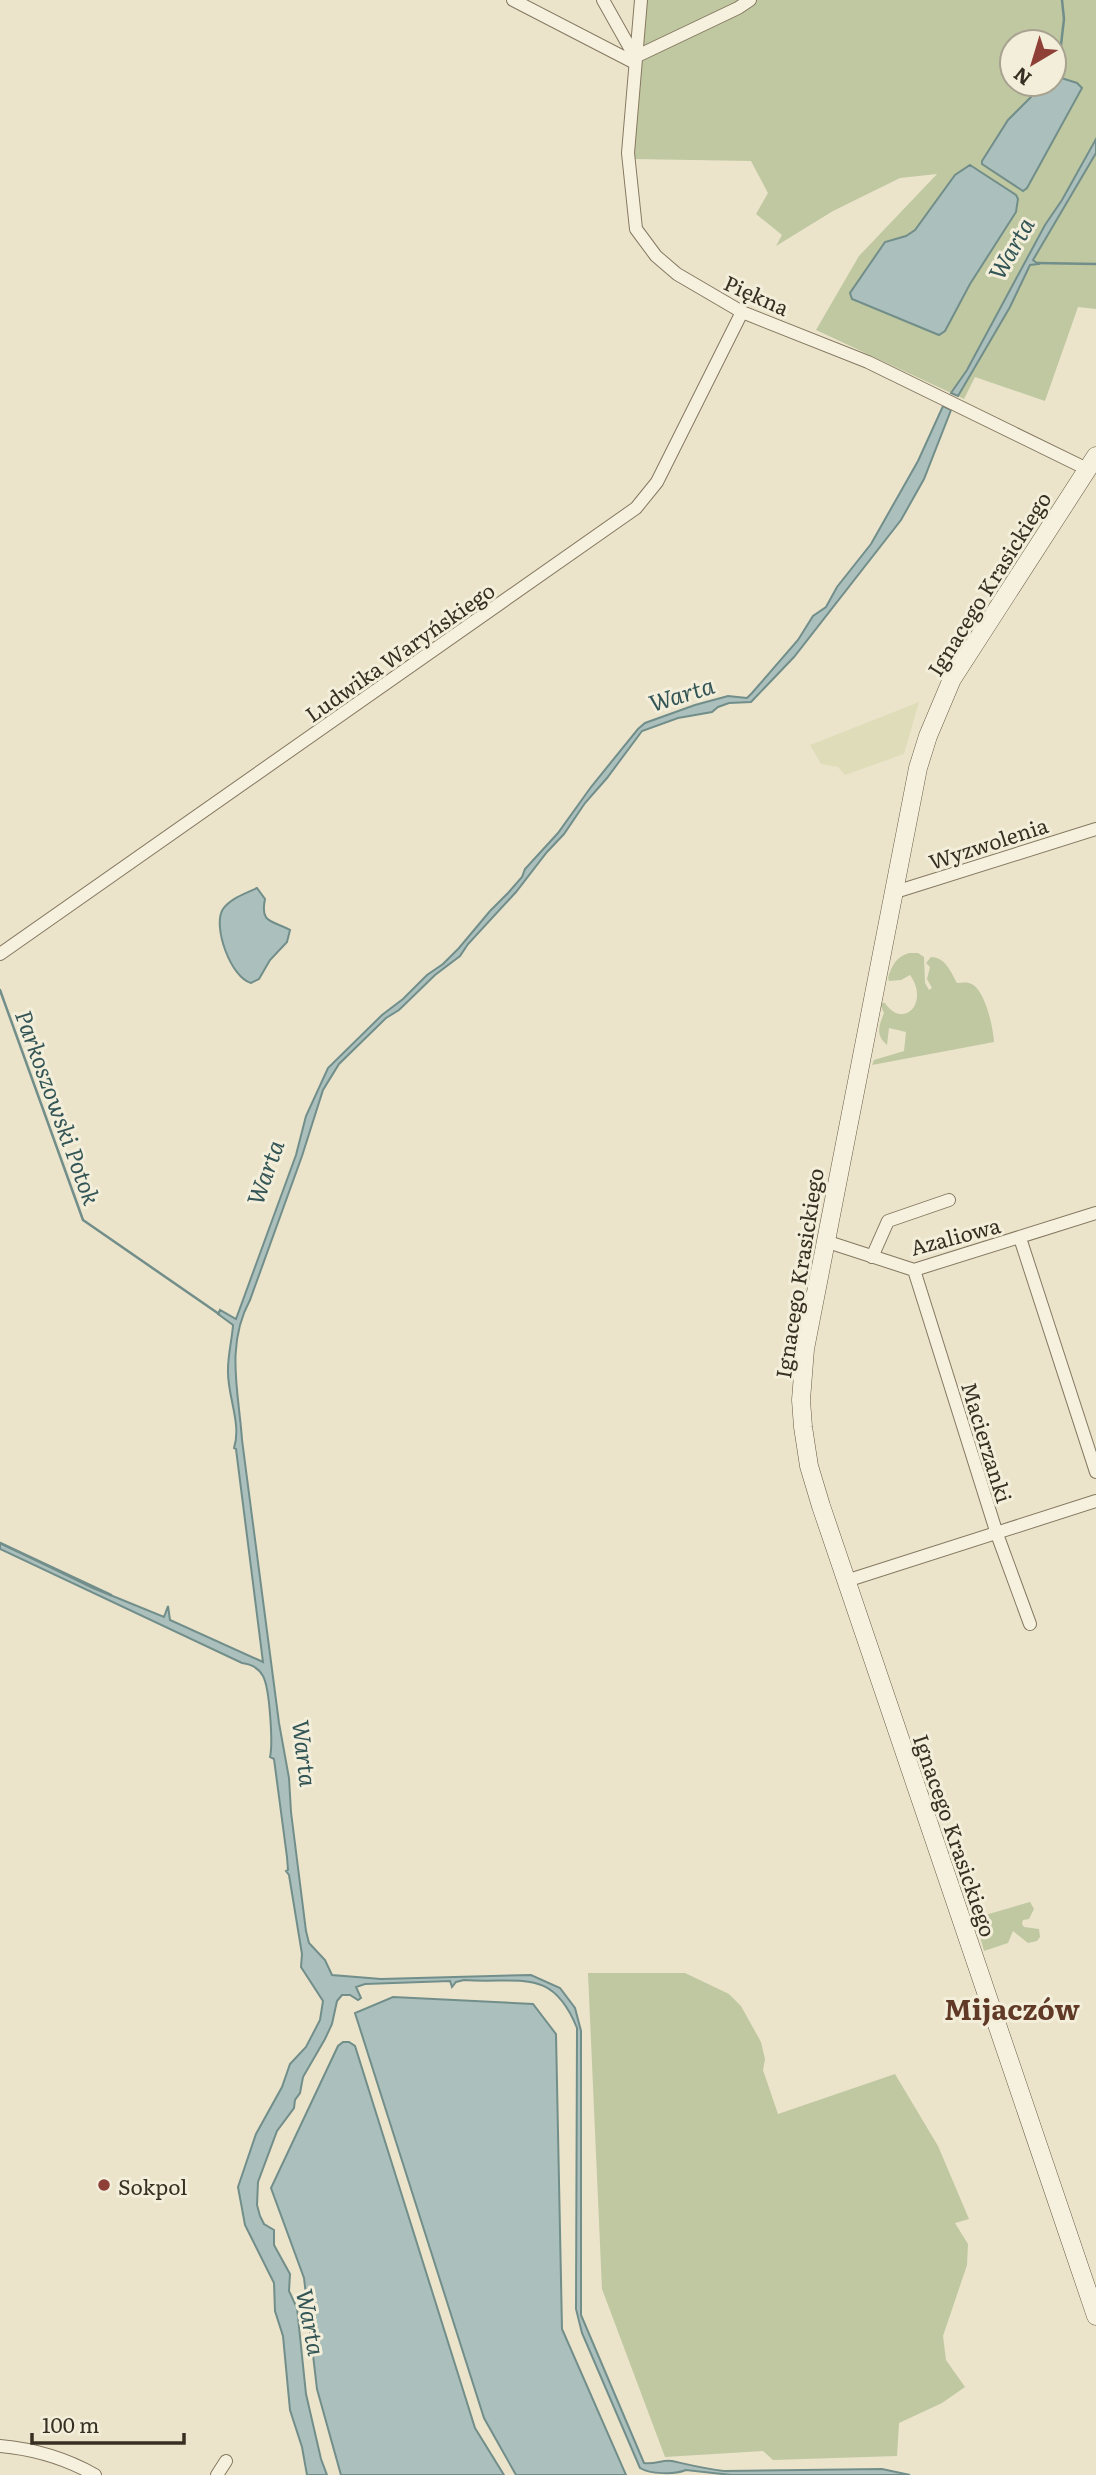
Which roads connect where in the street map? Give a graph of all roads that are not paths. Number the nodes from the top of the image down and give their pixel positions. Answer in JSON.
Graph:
{"nodes":[{"id":1,"x":513,"y":0,"type":"edge"},
{"id":2,"x":603,"y":0,"type":"edge"},
{"id":3,"x":641,"y":0,"type":"edge"},
{"id":4,"x":750,"y":0,"type":"edge"},
{"id":5,"x":635,"y":60,"type":"junction"},
{"id":6,"x":743,"y":312,"type":"junction"},
{"id":7,"x":1092,"y":463,"type":"edge"},
{"id":8,"x":1096,"y":829,"type":"edge"},
{"id":9,"x":892,"y":893,"type":"junction"},
{"id":10,"x":0,"y":954,"type":"edge"},
{"id":11,"x":949,"y":1200,"type":"dead end"},
{"id":12,"x":1096,"y":1213,"type":"edge"},
{"id":13,"x":1020,"y":1238,"type":"junction"},
{"id":14,"x":825,"y":1241,"type":"junction"},
{"id":15,"x":872,"y":1257,"type":"junction"},
{"id":16,"x":914,"y":1270,"type":"junction"},
{"id":17,"x":1096,"y":1472,"type":"edge"},
{"id":18,"x":1096,"y":1501,"type":"edge"},
{"id":19,"x":997,"y":1534,"type":"junction"},
{"id":20,"x":846,"y":1580,"type":"junction"},
{"id":21,"x":1030,"y":1624,"type":"dead end"},
{"id":22,"x":1096,"y":2316,"type":"edge"},
{"id":23,"x":0,"y":2446,"type":"edge"},
{"id":24,"x":226,"y":2460,"type":"dead end"},
{"id":25,"x":95,"y":2475,"type":"edge"},
{"id":26,"x":217,"y":2475,"type":"edge"}],
"edges":[{"from":1,"to":5,"type":"street"},
{"from":2,"to":5,"type":"street"},
{"from":3,"to":5,"type":"street","name":"Piękna"},
{"from":4,"to":5,"type":"street"},
{"from":5,"to":6,"type":"street","name":"Piękna"},
{"from":6,"to":7,"type":"street","name":"Piękna"},
{"from":6,"to":10,"type":"street","name":"Ludwika Waryńskiego"},
{"from":7,"to":9,"type":"street","name":"Ignacego Krasickiego"},
{"from":8,"to":9,"type":"street","name":"Wyzwolenia"},
{"from":9,"to":14,"type":"street","name":"Ignacego Krasickiego"},
{"from":11,"to":15,"type":"street"},
{"from":12,"to":13,"type":"street","name":"Azaliowa"},
{"from":13,"to":16,"type":"street","name":"Azaliowa"},
{"from":13,"to":17,"type":"street"},
{"from":14,"to":15,"type":"street","name":"Azaliowa"},
{"from":14,"to":20,"type":"street","name":"Ignacego Krasickiego"},
{"from":15,"to":16,"type":"street","name":"Azaliowa"},
{"from":16,"to":19,"type":"street","name":"Macierzanki"},
{"from":18,"to":19,"type":"street"},
{"from":19,"to":20,"type":"street"},
{"from":19,"to":21,"type":"street","name":"Macierzanki"},
{"from":20,"to":22,"type":"street","name":"Ignacego Krasickiego"},
{"from":23,"to":25,"type":"street"},
{"from":24,"to":26,"type":"street"}]}
